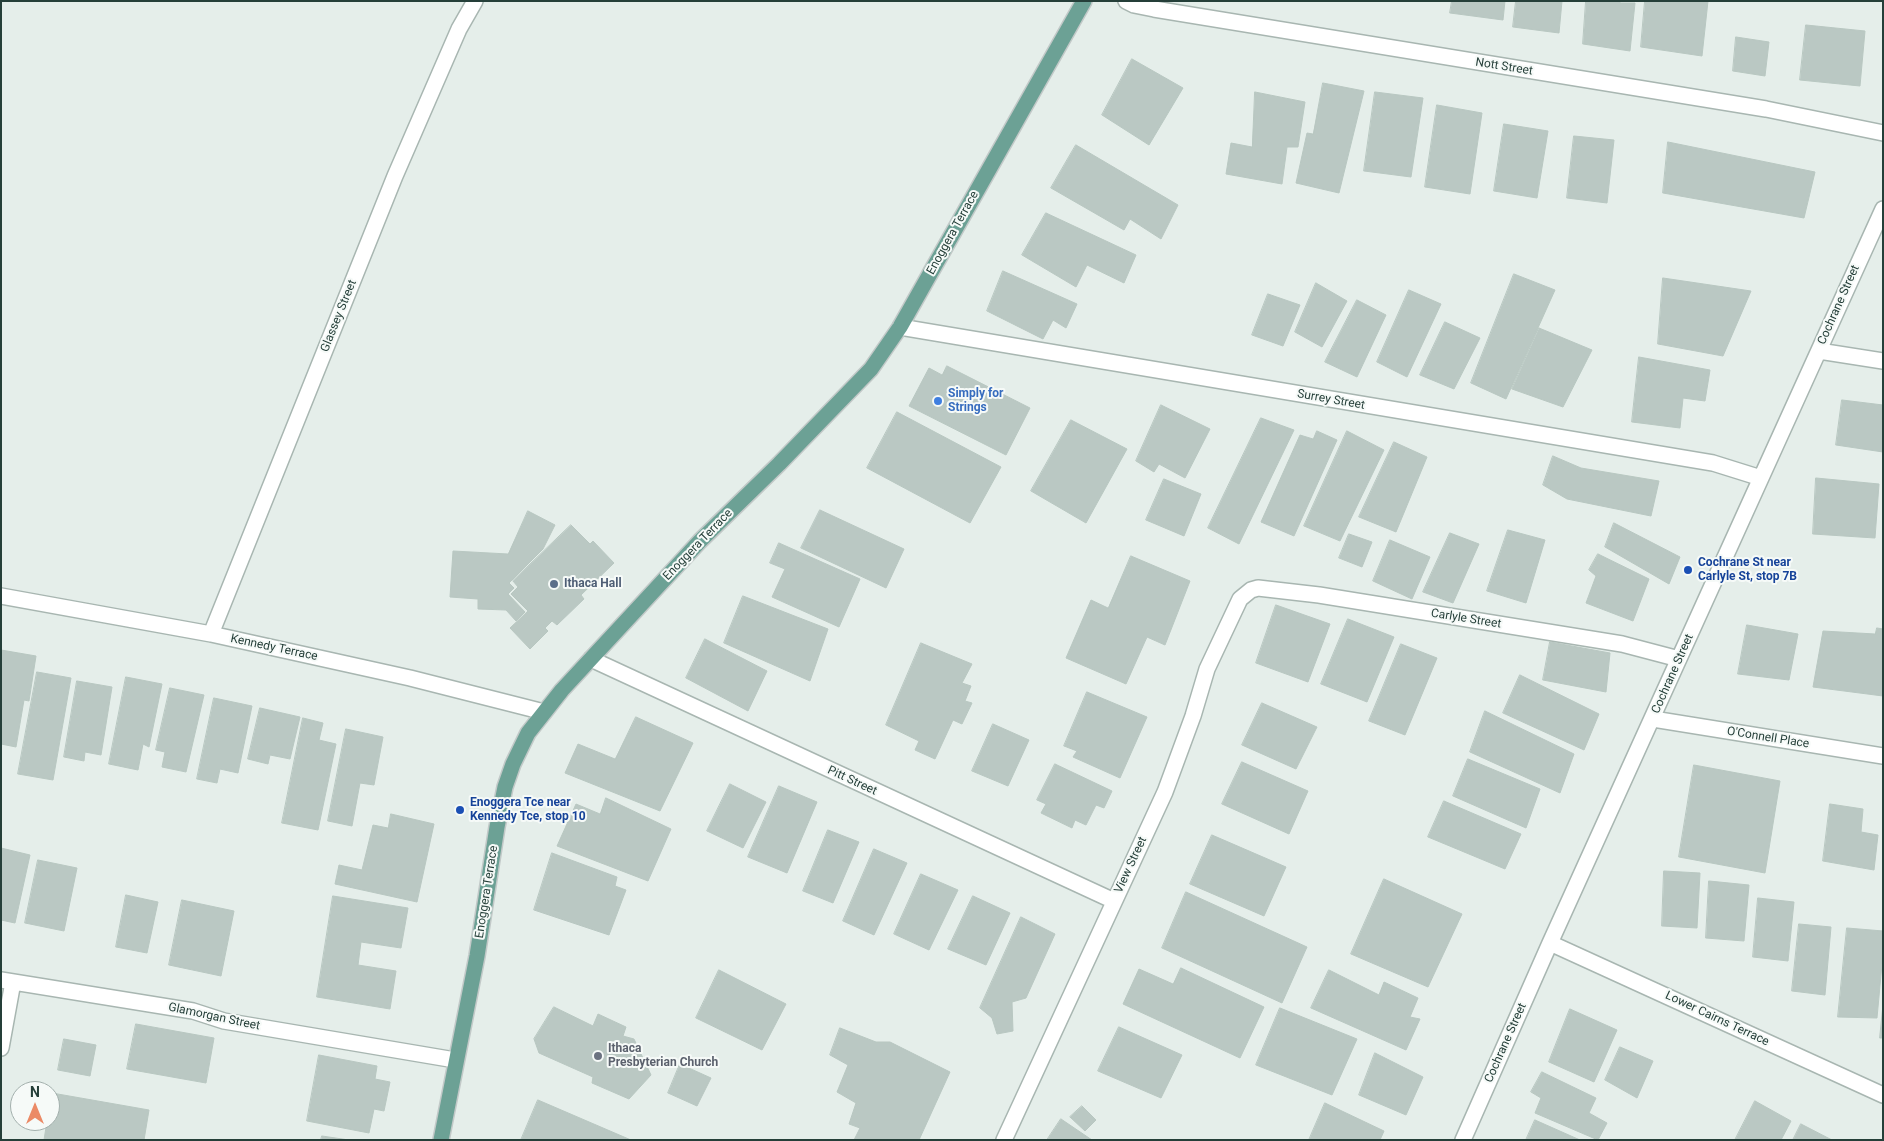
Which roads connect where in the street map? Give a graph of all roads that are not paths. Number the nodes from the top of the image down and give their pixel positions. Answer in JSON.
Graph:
{"nodes":[{"id":1,"x":475,"y":1,"type":"edge"},
{"id":2,"x":1084,"y":1,"type":"edge"},
{"id":3,"x":1126,"y":1,"type":"edge"},
{"id":4,"x":1883,"y":133,"type":"edge"},
{"id":5,"x":1883,"y":209,"type":"edge"},
{"id":6,"x":900,"y":327,"type":"junction"},
{"id":7,"x":1819,"y":351,"type":"junction"},
{"id":8,"x":1883,"y":361,"type":"edge"},
{"id":9,"x":1760,"y":478,"type":"junction"},
{"id":10,"x":1251,"y":590,"type":"joint"},
{"id":11,"x":1,"y":596,"type":"edge"},
{"id":12,"x":211,"y":634,"type":"junction"},
{"id":13,"x":592,"y":659,"type":"junction"},
{"id":14,"x":1679,"y":659,"type":"junction"},
{"id":15,"x":544,"y":712,"type":"junction"},
{"id":16,"x":1652,"y":719,"type":"junction"},
{"id":17,"x":1883,"y":756,"type":"edge"},
{"id":18,"x":1114,"y":901,"type":"junction"},
{"id":19,"x":1550,"y":942,"type":"junction"},
{"id":20,"x":7,"y":981,"type":"edge"},
{"id":21,"x":1,"y":1048,"type":"edge"},
{"id":22,"x":455,"y":1060,"type":"junction"},
{"id":23,"x":1883,"y":1095,"type":"edge"},
{"id":24,"x":441,"y":1140,"type":"edge"},
{"id":25,"x":1004,"y":1140,"type":"edge"},
{"id":26,"x":1463,"y":1140,"type":"edge"}],
"edges":[{"from":1,"to":12,"type":"street","name":"Glassey Street"},
{"from":2,"to":6,"type":"main road","name":"Enoggera Terrace"},
{"from":3,"to":4,"type":"street","name":"Nott Street"},
{"from":5,"to":7,"type":"street","name":"Cochrane Street"},
{"from":6,"to":9,"type":"street","name":"Surrey Street"},
{"from":6,"to":13,"type":"main road","name":"Enoggera Terrace"},
{"from":7,"to":8,"type":"street"},
{"from":7,"to":9,"type":"street","name":"Cochrane Street"},
{"from":9,"to":14,"type":"street","name":"Cochrane Street"},
{"from":10,"to":14,"type":"street","name":"Carlyle Street"},
{"from":10,"to":18,"type":"street","name":"View Street"},
{"from":11,"to":12,"type":"street","name":"Kennedy Terrace"},
{"from":12,"to":15,"type":"street","name":"Kennedy Terrace"},
{"from":13,"to":15,"type":"main road","name":"Enoggera Terrace"},
{"from":13,"to":18,"type":"street","name":"Pitt Street"},
{"from":14,"to":16,"type":"street","name":"Cochrane Street"},
{"from":15,"to":22,"type":"main road","name":"Enoggera Terrace"},
{"from":16,"to":17,"type":"street","name":"O'Connell Place"},
{"from":16,"to":19,"type":"street","name":"Cochrane Street"},
{"from":18,"to":25,"type":"street","name":"View Street"},
{"from":19,"to":23,"type":"street","name":"Lower Cairns Terrace"},
{"from":19,"to":26,"type":"street","name":"Cochrane Street"},
{"from":20,"to":21,"type":"street"},
{"from":20,"to":22,"type":"street","name":"Glamorgan Street"},
{"from":22,"to":24,"type":"main road","name":"Enoggera Terrace"}]}
